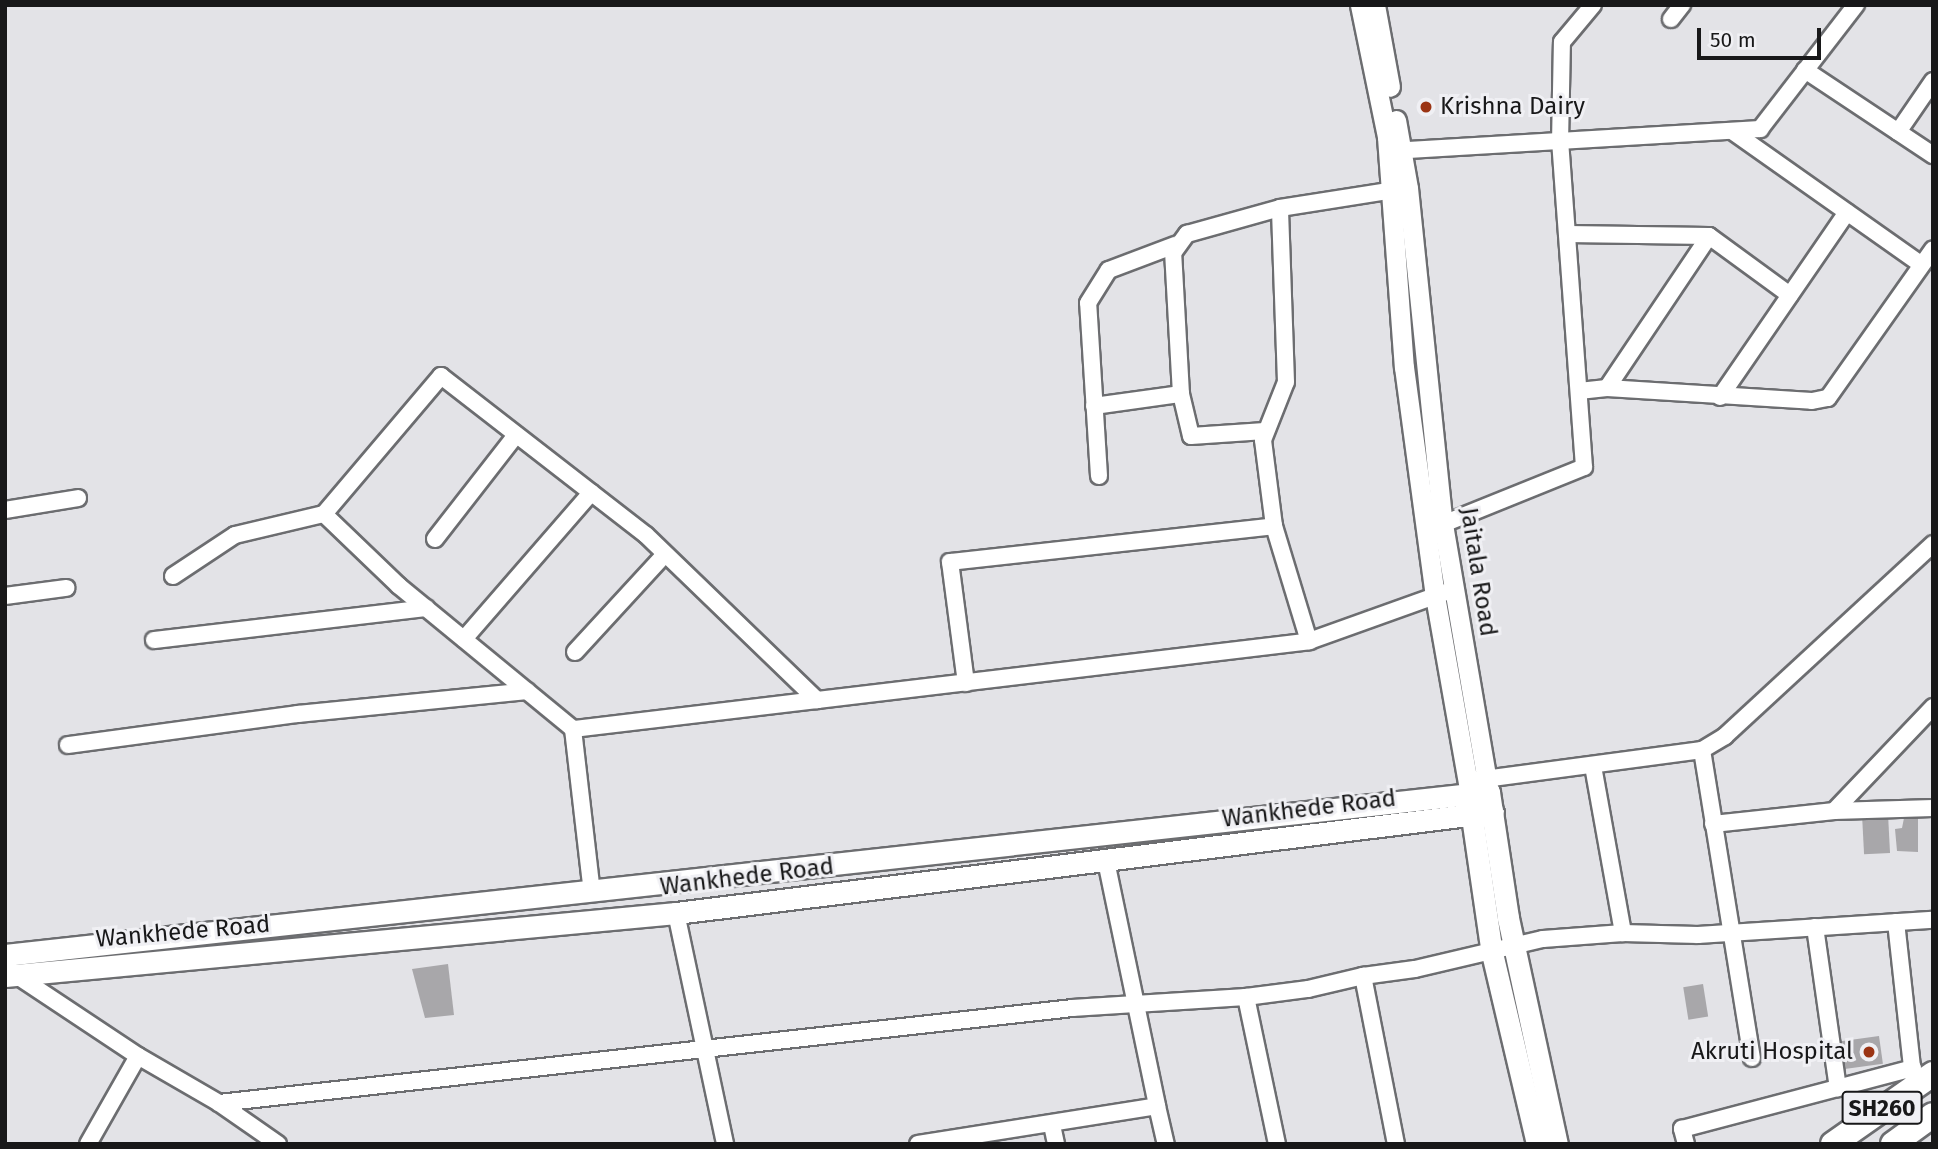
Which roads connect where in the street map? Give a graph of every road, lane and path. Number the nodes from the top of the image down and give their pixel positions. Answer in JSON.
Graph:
{"nodes":[{"id":1,"x":1360,"y":5,"type":"edge"},
{"id":2,"x":1375,"y":5,"type":"edge"},
{"id":3,"x":1682,"y":5,"type":"edge"},
{"id":4,"x":1856,"y":5,"type":"edge"},
{"id":5,"x":1588,"y":7,"type":"edge"},
{"id":6,"x":1671,"y":19,"type":"dead end"},
{"id":7,"x":1805,"y":70,"type":"junction"},
{"id":8,"x":1933,"y":81,"type":"edge"},
{"id":9,"x":1732,"y":131,"type":"junction"},
{"id":10,"x":1898,"y":132,"type":"junction"},
{"id":11,"x":1560,"y":143,"type":"junction"},
{"id":12,"x":1395,"y":150,"type":"junction"},
{"id":13,"x":1933,"y":155,"type":"edge"},
{"id":14,"x":1400,"y":189,"type":"junction"},
{"id":15,"x":1280,"y":208,"type":"junction"},
{"id":16,"x":1847,"y":212,"type":"junction"},
{"id":17,"x":1567,"y":234,"type":"junction"},
{"id":18,"x":1709,"y":236,"type":"junction"},
{"id":19,"x":1175,"y":246,"type":"junction"},
{"id":20,"x":1933,"y":249,"type":"edge"},
{"id":21,"x":1922,"y":265,"type":"junction"},
{"id":22,"x":1790,"y":295,"type":"junction"},
{"id":23,"x":1607,"y":388,"type":"junction"},
{"id":24,"x":1579,"y":391,"type":"junction"},
{"id":25,"x":1181,"y":394,"type":"junction"},
{"id":26,"x":1720,"y":397,"type":"junction"},
{"id":27,"x":1094,"y":406,"type":"junction"},
{"id":28,"x":1265,"y":431,"type":"junction"},
{"id":29,"x":516,"y":435,"type":"junction"},
{"id":30,"x":1099,"y":477,"type":"dead end"},
{"id":31,"x":591,"y":493,"type":"junction"},
{"id":32,"x":78,"y":498,"type":"dead end"},
{"id":33,"x":5,"y":510,"type":"edge"},
{"id":34,"x":324,"y":514,"type":"junction"},
{"id":35,"x":1443,"y":524,"type":"junction"},
{"id":36,"x":1274,"y":526,"type":"junction"},
{"id":37,"x":435,"y":539,"type":"dead end"},
{"id":38,"x":1933,"y":544,"type":"edge"},
{"id":39,"x":665,"y":554,"type":"junction"},
{"id":40,"x":173,"y":576,"type":"dead end"},
{"id":41,"x":66,"y":588,"type":"dead end"},
{"id":42,"x":1444,"y":593,"type":"junction"},
{"id":43,"x":5,"y":596,"type":"edge"},
{"id":44,"x":426,"y":608,"type":"junction"},
{"id":45,"x":464,"y":639,"type":"junction"},
{"id":46,"x":154,"y":640,"type":"dead end"},
{"id":47,"x":1309,"y":641,"type":"junction"},
{"id":48,"x":575,"y":652,"type":"dead end"},
{"id":49,"x":966,"y":683,"type":"junction"},
{"id":50,"x":527,"y":691,"type":"junction"},
{"id":51,"x":817,"y":700,"type":"junction"},
{"id":52,"x":1933,"y":707,"type":"edge"},
{"id":53,"x":573,"y":729,"type":"junction"},
{"id":54,"x":68,"y":746,"type":"dead end"},
{"id":55,"x":1702,"y":750,"type":"junction"},
{"id":56,"x":1593,"y":766,"type":"junction"},
{"id":57,"x":1479,"y":796,"type":"junction"},
{"id":58,"x":1933,"y":808,"type":"edge"},
{"id":59,"x":1834,"y":811,"type":"junction"},
{"id":60,"x":1713,"y":824,"type":"junction"},
{"id":61,"x":1105,"y":862,"type":"junction"},
{"id":62,"x":592,"y":892,"type":"junction"},
{"id":63,"x":676,"y":913,"type":"junction"},
{"id":64,"x":1933,"y":920,"type":"edge"},
{"id":65,"x":1896,"y":922,"type":"junction"},
{"id":66,"x":1815,"y":927,"type":"junction"},
{"id":67,"x":1623,"y":933,"type":"junction"},
{"id":68,"x":1731,"y":933,"type":"junction"},
{"id":69,"x":1514,"y":946,"type":"junction"},
{"id":70,"x":1492,"y":953,"type":"junction"},
{"id":71,"x":7,"y":965,"type":"edge"},
{"id":72,"x":1363,"y":976,"type":"junction"},
{"id":73,"x":1246,"y":996,"type":"junction"},
{"id":74,"x":1138,"y":1003,"type":"junction"},
{"id":75,"x":704,"y":1051,"type":"junction"},
{"id":76,"x":138,"y":1056,"type":"junction"},
{"id":77,"x":1752,"y":1058,"type":"dead end"},
{"id":78,"x":1920,"y":1076,"type":"edge"},
{"id":79,"x":1838,"y":1088,"type":"junction"},
{"id":80,"x":219,"y":1103,"type":"junction"},
{"id":81,"x":1157,"y":1106,"type":"junction"},
{"id":82,"x":1933,"y":1115,"type":"edge"},
{"id":83,"x":1052,"y":1125,"type":"junction"},
{"id":84,"x":88,"y":1144,"type":"edge"},
{"id":85,"x":278,"y":1144,"type":"edge"},
{"id":86,"x":725,"y":1144,"type":"edge"},
{"id":87,"x":918,"y":1144,"type":"edge"},
{"id":88,"x":1056,"y":1144,"type":"edge"},
{"id":89,"x":1166,"y":1144,"type":"edge"},
{"id":90,"x":1277,"y":1144,"type":"edge"},
{"id":91,"x":1396,"y":1144,"type":"edge"},
{"id":92,"x":1537,"y":1144,"type":"edge"},
{"id":93,"x":1558,"y":1144,"type":"edge"},
{"id":94,"x":1686,"y":1144,"type":"edge"},
{"id":95,"x":1833,"y":1144,"type":"edge"},
{"id":96,"x":1893,"y":1144,"type":"edge"}],
"edges":[{"from":1,"to":12,"type":"street","name":"Jaitala Road"},
{"from":2,"to":12,"type":"street","name":"Jaitala Road"},
{"from":3,"to":6,"type":"street"},
{"from":4,"to":7,"type":"street"},
{"from":5,"to":11,"type":"street"},
{"from":7,"to":9,"type":"street"},
{"from":7,"to":10,"type":"street"},
{"from":8,"to":10,"type":"street"},
{"from":9,"to":11,"type":"street"},
{"from":9,"to":16,"type":"street"},
{"from":10,"to":13,"type":"street"},
{"from":11,"to":12,"type":"street"},
{"from":11,"to":17,"type":"street"},
{"from":12,"to":14,"type":"street","name":"Jaitala Road"},
{"from":14,"to":15,"type":"street"},
{"from":14,"to":35,"type":"street","name":"Jaitala Road"},
{"from":14,"to":42,"type":"street","name":"Jaitala Road"},
{"from":15,"to":19,"type":"street"},
{"from":15,"to":28,"type":"street"},
{"from":16,"to":21,"type":"street"},
{"from":16,"to":22,"type":"street"},
{"from":17,"to":18,"type":"street"},
{"from":17,"to":24,"type":"street"},
{"from":18,"to":22,"type":"street"},
{"from":18,"to":23,"type":"street"},
{"from":19,"to":25,"type":"street"},
{"from":19,"to":27,"type":"street"},
{"from":20,"to":21,"type":"street"},
{"from":21,"to":26,"type":"street"},
{"from":22,"to":26,"type":"street"},
{"from":23,"to":24,"type":"street"},
{"from":23,"to":26,"type":"street"},
{"from":24,"to":35,"type":"street"},
{"from":25,"to":27,"type":"street"},
{"from":25,"to":28,"type":"street"},
{"from":27,"to":30,"type":"street"},
{"from":28,"to":36,"type":"street"},
{"from":29,"to":31,"type":"street"},
{"from":29,"to":34,"type":"street"},
{"from":29,"to":37,"type":"street"},
{"from":31,"to":39,"type":"street"},
{"from":31,"to":45,"type":"street"},
{"from":32,"to":33,"type":"street"},
{"from":34,"to":40,"type":"street"},
{"from":34,"to":44,"type":"street"},
{"from":35,"to":42,"type":"street","name":"Jaitala Road"},
{"from":36,"to":47,"type":"street"},
{"from":36,"to":49,"type":"street"},
{"from":38,"to":55,"type":"street"},
{"from":39,"to":48,"type":"street"},
{"from":39,"to":51,"type":"street"},
{"from":41,"to":43,"type":"street"},
{"from":42,"to":47,"type":"street"},
{"from":42,"to":57,"type":"street","name":"Jaitala Road"},
{"from":44,"to":45,"type":"street"},
{"from":44,"to":46,"type":"street"},
{"from":45,"to":50,"type":"street"},
{"from":47,"to":49,"type":"street"},
{"from":49,"to":51,"type":"street"},
{"from":50,"to":53,"type":"street"},
{"from":50,"to":54,"type":"street"},
{"from":51,"to":53,"type":"street"},
{"from":52,"to":59,"type":"street"},
{"from":53,"to":62,"type":"street"},
{"from":55,"to":56,"type":"street"},
{"from":55,"to":60,"type":"street"},
{"from":56,"to":57,"type":"street"},
{"from":56,"to":67,"type":"street"},
{"from":57,"to":61,"type":"main road","name":"Wankhede Road"},
{"from":57,"to":62,"type":"main road","name":"Wankhede Road"},
{"from":57,"to":69,"type":"main road","name":"Jaitala Road"},
{"from":57,"to":70,"type":"main road","name":"Jaitala Road"},
{"from":58,"to":59,"type":"street"},
{"from":59,"to":60,"type":"street"},
{"from":60,"to":68,"type":"street"},
{"from":61,"to":63,"type":"main road","name":"Wankhede Road"},
{"from":61,"to":74,"type":"street"},
{"from":62,"to":71,"type":"main road","name":"Wankhede Road"},
{"from":63,"to":71,"type":"main road","name":"Wankhede Road"},
{"from":63,"to":75,"type":"street"},
{"from":64,"to":65,"type":"street"},
{"from":65,"to":66,"type":"street"},
{"from":65,"to":78,"type":"street"},
{"from":66,"to":68,"type":"street"},
{"from":66,"to":79,"type":"street"},
{"from":67,"to":68,"type":"street"},
{"from":67,"to":69,"type":"street"},
{"from":68,"to":77,"type":"street"},
{"from":69,"to":70,"type":"street"},
{"from":69,"to":93,"type":"main road","name":"Jaitala Road"},
{"from":70,"to":72,"type":"street"},
{"from":70,"to":92,"type":"main road","name":"Jaitala Road"},
{"from":71,"to":76,"type":"street"},
{"from":72,"to":73,"type":"street"},
{"from":72,"to":91,"type":"street"},
{"from":73,"to":74,"type":"street"},
{"from":73,"to":90,"type":"street"},
{"from":74,"to":75,"type":"street"},
{"from":74,"to":81,"type":"street"},
{"from":75,"to":80,"type":"street"},
{"from":75,"to":86,"type":"street"},
{"from":76,"to":80,"type":"street"},
{"from":76,"to":84,"type":"street"},
{"from":78,"to":79,"type":"street"},
{"from":78,"to":95,"type":"main road","number":"SH260"},
{"from":79,"to":94,"type":"street"},
{"from":80,"to":85,"type":"street"},
{"from":81,"to":83,"type":"street"},
{"from":81,"to":89,"type":"street"},
{"from":82,"to":96,"type":"main road","number":"SH260"},
{"from":83,"to":87,"type":"street"},
{"from":83,"to":88,"type":"street"}]}
